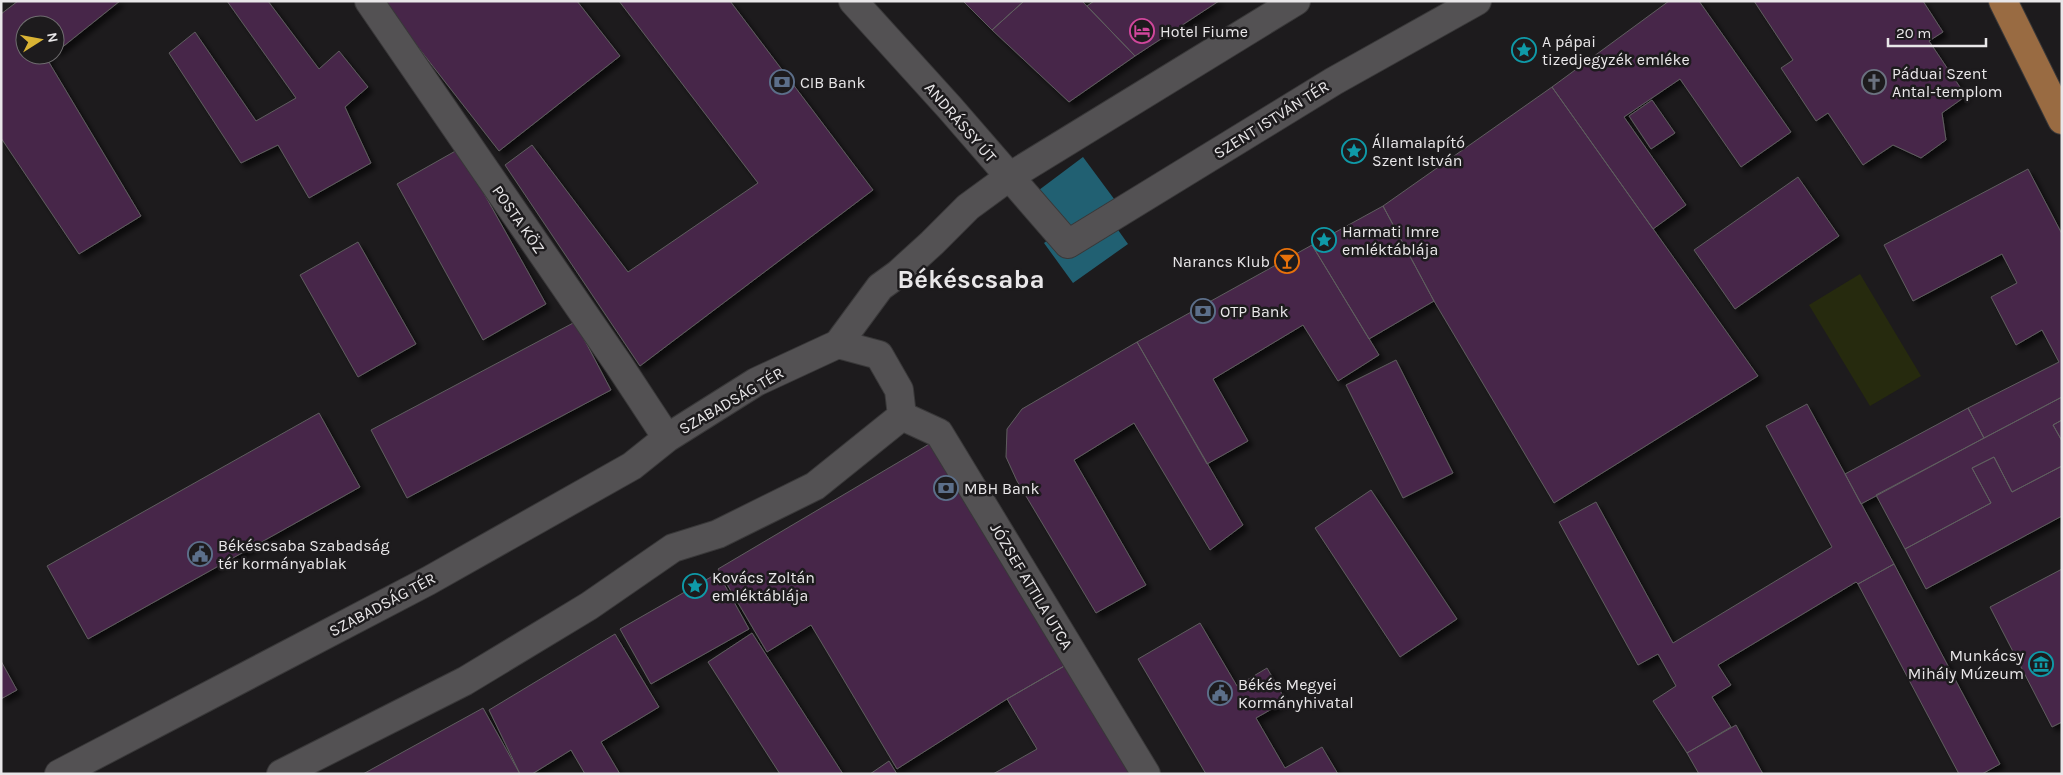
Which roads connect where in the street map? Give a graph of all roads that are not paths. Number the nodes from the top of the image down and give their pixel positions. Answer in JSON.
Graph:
{"nodes":[{"id":1,"x":369,"y":1,"type":"edge"},
{"id":2,"x":853,"y":1,"type":"edge"},
{"id":3,"x":1296,"y":1,"type":"edge"},
{"id":4,"x":1477,"y":1,"type":"edge"},
{"id":5,"x":2003,"y":1,"type":"edge"},
{"id":6,"x":2062,"y":120,"type":"edge"},
{"id":7,"x":1010,"y":177,"type":"junction"},
{"id":8,"x":1068,"y":244,"type":"joint"},
{"id":9,"x":838,"y":344,"type":"junction"},
{"id":10,"x":902,"y":416,"type":"junction"},
{"id":11,"x":667,"y":438,"type":"junction"},
{"id":12,"x":59,"y":774,"type":"edge"},
{"id":13,"x":281,"y":774,"type":"edge"},
{"id":14,"x":1146,"y":774,"type":"edge"}],
"edges":[{"from":1,"to":11,"type":"street","name":"POSTA KÖZ"},
{"from":2,"to":7,"type":"street","name":"ANDRÁSSY ÚT"},
{"from":3,"to":7,"type":"street"},
{"from":4,"to":8,"type":"street","name":"SZENT ISTVÁN TÉR"},
{"from":5,"to":6,"type":"main road"},
{"from":7,"to":8,"type":"street","name":"ANDRÁSSY ÚT"},
{"from":7,"to":9,"type":"street"},
{"from":9,"to":10,"type":"street"},
{"from":9,"to":11,"type":"street","name":"SZABADSÁG TÉR"},
{"from":10,"to":13,"type":"street"},
{"from":10,"to":14,"type":"street","name":"JÓZSEF ATTILA UTCA"},
{"from":11,"to":12,"type":"street","name":"SZABADSÁG TÉR"}]}
